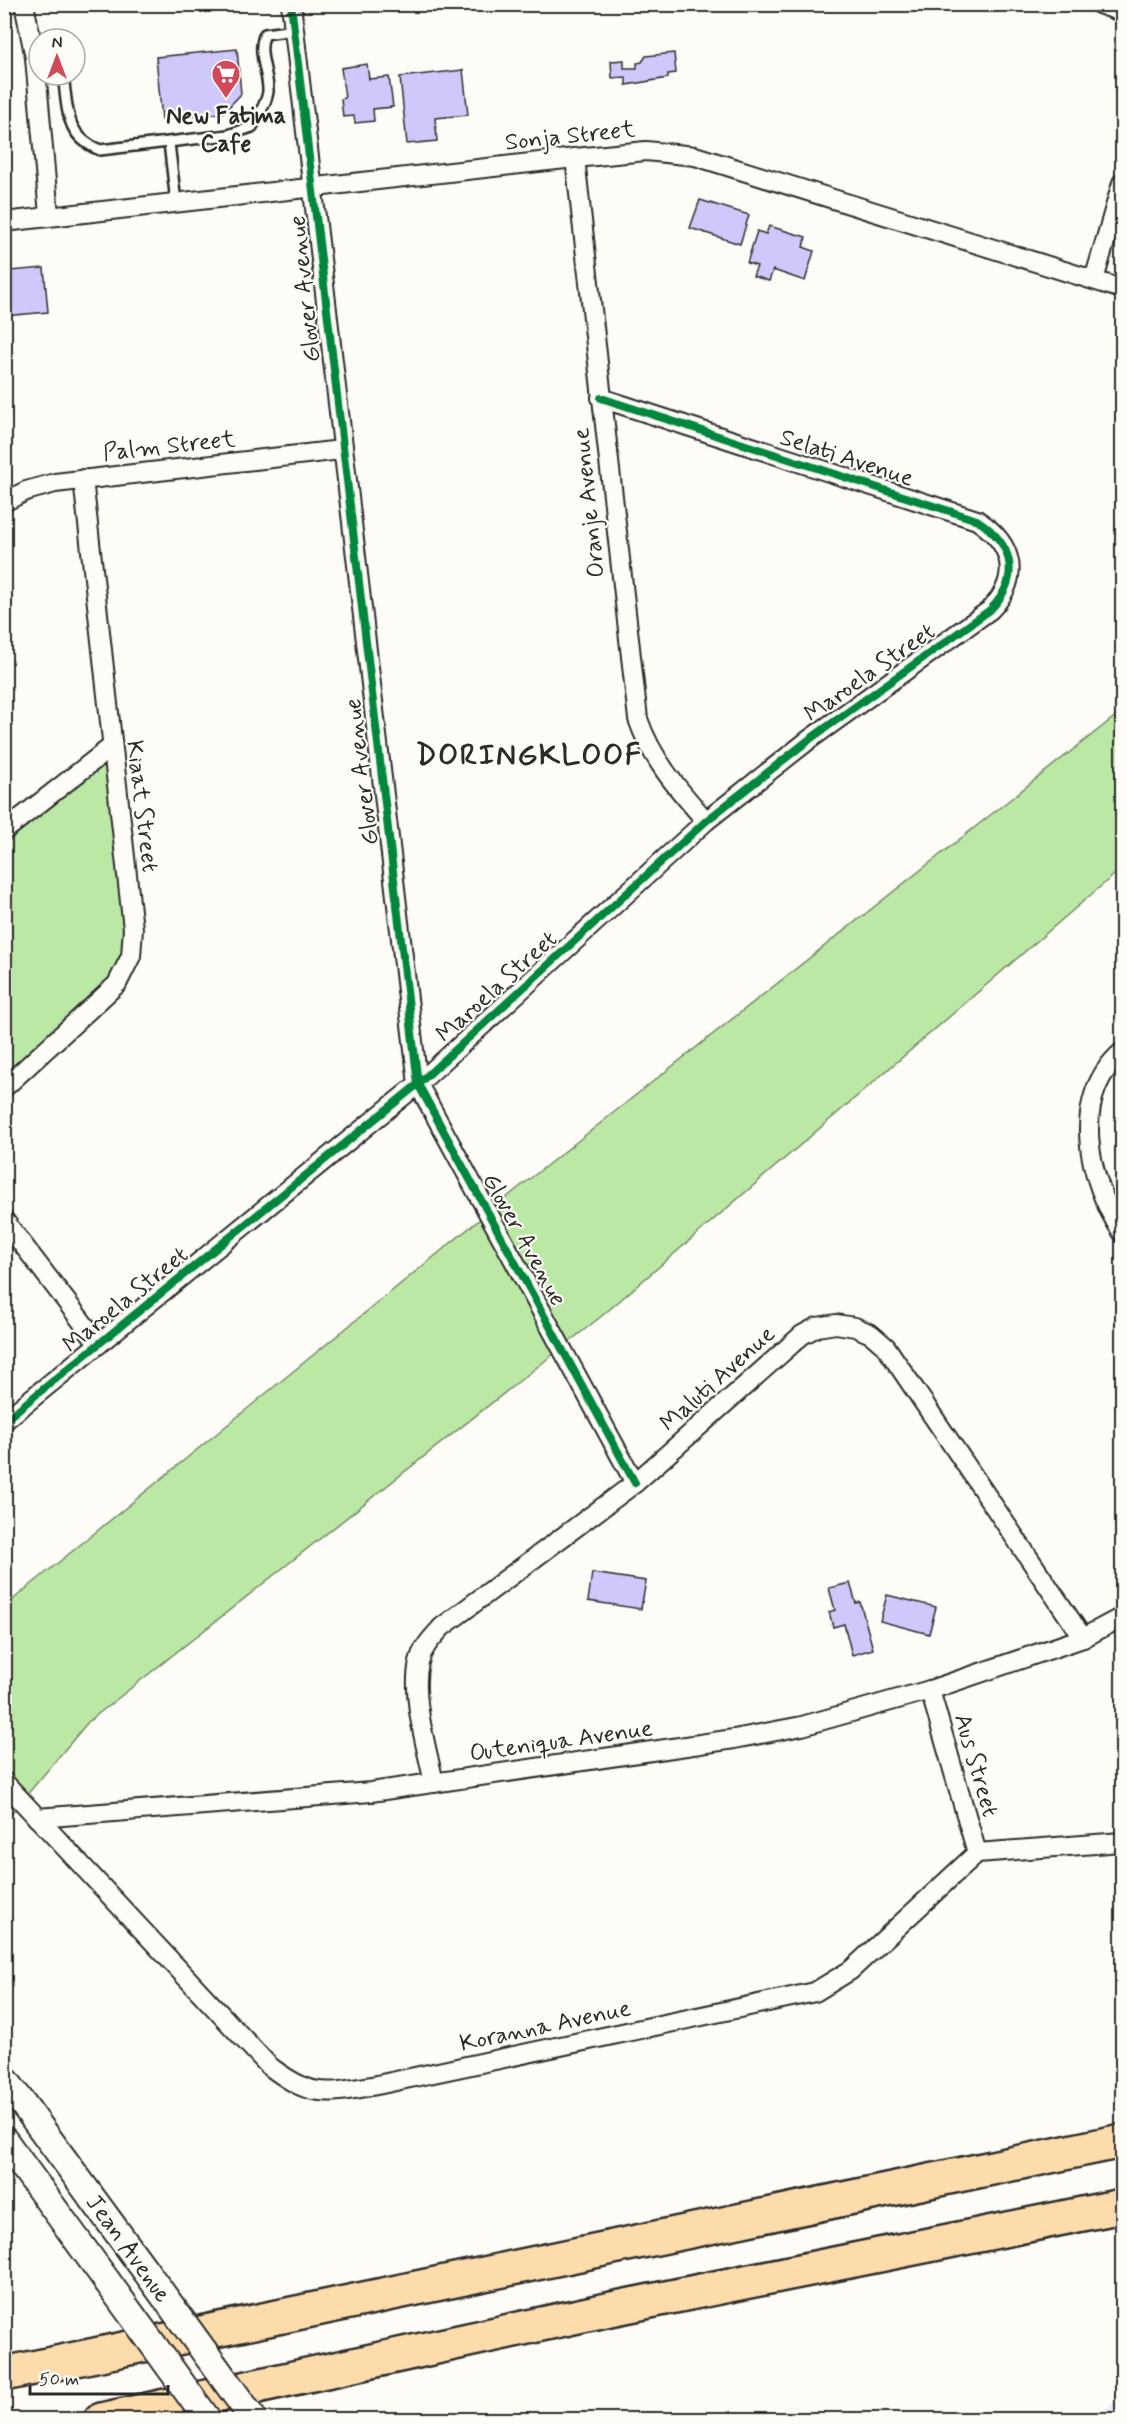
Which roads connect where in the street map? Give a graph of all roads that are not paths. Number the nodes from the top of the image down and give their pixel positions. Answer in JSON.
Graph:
{"nodes":[{"id":1,"x":24,"y":4,"type":"edge"},
{"id":2,"x":291,"y":4,"type":"edge"},
{"id":3,"x":1099,"y":4,"type":"edge"},
{"id":4,"x":1122,"y":12,"type":"edge"},
{"id":5,"x":29,"y":27,"type":"edge"},
{"id":6,"x":294,"y":30,"type":"junction"},
{"id":7,"x":39,"y":87,"type":"edge"},
{"id":8,"x":65,"y":87,"type":"edge"},
{"id":9,"x":169,"y":143,"type":"junction"},
{"id":10,"x":575,"y":158,"type":"junction"},
{"id":11,"x":1122,"y":183,"type":"edge"},
{"id":12,"x":313,"y":188,"type":"junction"},
{"id":13,"x":176,"y":202,"type":"junction"},
{"id":14,"x":48,"y":216,"type":"junction"},
{"id":15,"x":4,"y":222,"type":"edge"},
{"id":16,"x":1095,"y":280,"type":"junction"},
{"id":17,"x":1122,"y":289,"type":"edge"},
{"id":18,"x":601,"y":398,"type":"junction"},
{"id":19,"x":342,"y":450,"type":"junction"},
{"id":20,"x":83,"y":479,"type":"junction"},
{"id":21,"x":4,"y":502,"type":"edge"},
{"id":22,"x":990,"y":610,"type":"joint"},
{"id":23,"x":111,"y":747,"type":"junction"},
{"id":24,"x":706,"y":821,"type":"junction"},
{"id":25,"x":4,"y":831,"type":"edge"},
{"id":26,"x":1122,"y":1052,"type":"edge"},
{"id":27,"x":418,"y":1084,"type":"junction"},
{"id":28,"x":4,"y":1088,"type":"edge"},
{"id":29,"x":4,"y":1220,"type":"edge"},
{"id":30,"x":1122,"y":1232,"type":"edge"},
{"id":31,"x":99,"y":1344,"type":"junction"},
{"id":32,"x":4,"y":1422,"type":"edge"},
{"id":33,"x":635,"y":1483,"type":"junction"},
{"id":34,"x":1122,"y":1617,"type":"edge"},
{"id":35,"x":1083,"y":1638,"type":"junction"},
{"id":36,"x":930,"y":1690,"type":"junction"},
{"id":37,"x":4,"y":1782,"type":"edge"},
{"id":38,"x":434,"y":1783,"type":"junction"},
{"id":39,"x":37,"y":1818,"type":"junction"},
{"id":40,"x":1122,"y":1842,"type":"edge"},
{"id":41,"x":977,"y":1853,"type":"junction"},
{"id":42,"x":4,"y":2078,"type":"edge"},
{"id":43,"x":4,"y":2140,"type":"edge"},
{"id":44,"x":1122,"y":2141,"type":"edge"},
{"id":45,"x":1122,"y":2206,"type":"edge"},
{"id":46,"x":4,"y":2374,"type":"edge"},
{"id":47,"x":101,"y":2420,"type":"edge"},
{"id":48,"x":208,"y":2420,"type":"edge"},
{"id":49,"x":254,"y":2420,"type":"edge"}],
"edges":[{"from":1,"to":5,"type":"street"},
{"from":2,"to":6,"type":"street","name":"Glover Avenue"},
{"from":3,"to":4,"type":"street"},
{"from":6,"to":9,"type":"lane"},
{"from":6,"to":12,"type":"street","name":"Glover Avenue"},
{"from":7,"to":14,"type":"street"},
{"from":8,"to":9,"type":"lane"},
{"from":9,"to":13,"type":"lane"},
{"from":10,"to":12,"type":"street","name":"Sonja Street"},
{"from":10,"to":16,"type":"street","name":"Sonja Street"},
{"from":10,"to":18,"type":"street","name":"Oranje Avenue"},
{"from":11,"to":16,"type":"street"},
{"from":12,"to":13,"type":"street","name":"Sonja Street"},
{"from":12,"to":19,"type":"street","name":"Glover Avenue"},
{"from":13,"to":14,"type":"street","name":"Sonja Street"},
{"from":14,"to":15,"type":"street","name":"Sonja Street"},
{"from":16,"to":17,"type":"street","name":"Sonja Street"},
{"from":18,"to":22,"type":"street","name":"Selati Avenue"},
{"from":18,"to":24,"type":"street","name":"Oranje Avenue"},
{"from":19,"to":20,"type":"street","name":"Palm Street"},
{"from":19,"to":27,"type":"street","name":"Glover Avenue"},
{"from":20,"to":21,"type":"street","name":"Palm Street"},
{"from":20,"to":23,"type":"street","name":"Kiaat Street"},
{"from":22,"to":24,"type":"street","name":"Maroela Street"},
{"from":23,"to":25,"type":"street"},
{"from":23,"to":28,"type":"street","name":"Kiaat Street"},
{"from":24,"to":27,"type":"street","name":"Maroela Street"},
{"from":26,"to":30,"type":"street"},
{"from":27,"to":31,"type":"street","name":"Maroela Street"},
{"from":27,"to":33,"type":"street","name":"Glover Avenue"},
{"from":29,"to":31,"type":"street"},
{"from":31,"to":32,"type":"street","name":"Maroela Street"},
{"from":33,"to":35,"type":"street","name":"Maluti Avenue"},
{"from":33,"to":38,"type":"street","name":"Maluti Avenue"},
{"from":34,"to":35,"type":"street","name":"Outeniqua Avenue"},
{"from":35,"to":36,"type":"street","name":"Outeniqua Avenue"},
{"from":36,"to":38,"type":"street","name":"Outeniqua Avenue"},
{"from":36,"to":41,"type":"street","name":"Aus Street"},
{"from":37,"to":39,"type":"street"},
{"from":38,"to":39,"type":"street","name":"Outeniqua Avenue"},
{"from":39,"to":41,"type":"street","name":"Koranna Avenue"},
{"from":40,"to":41,"type":"street"},
{"from":42,"to":49,"type":"main road","name":"Jean Avenue","bridge":true},
{"from":43,"to":48,"type":"main road","name":"Jean Avenue","bridge":true},
{"from":44,"to":46,"type":"highway"},
{"from":45,"to":47,"type":"highway"}]}
